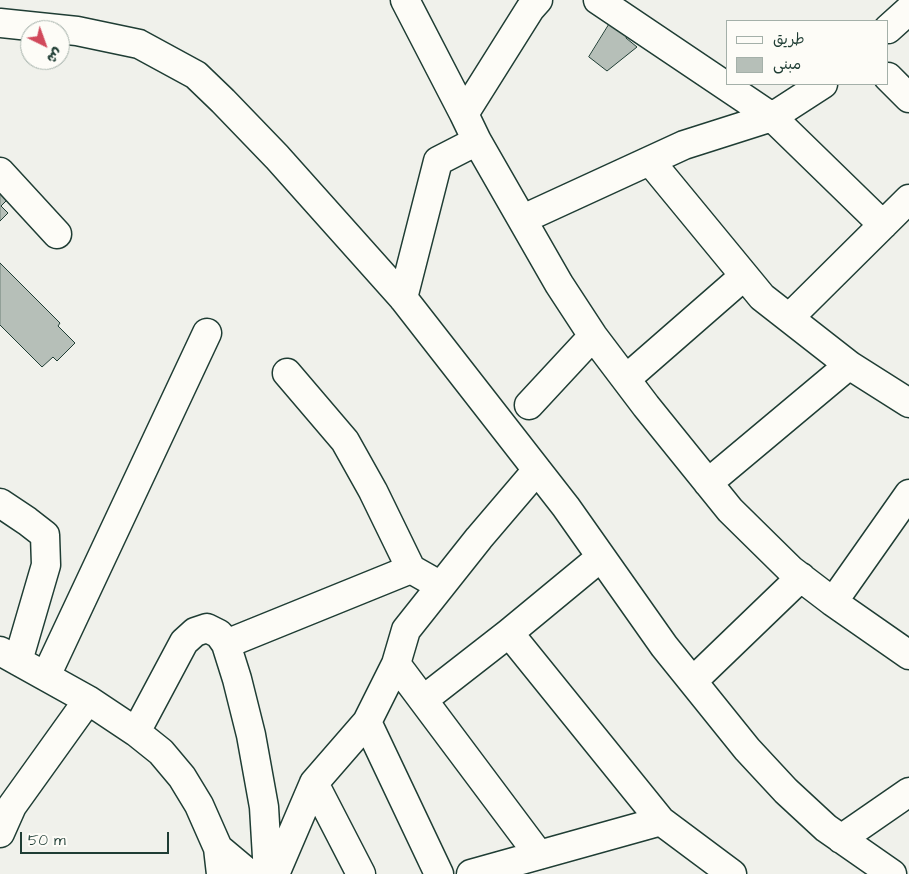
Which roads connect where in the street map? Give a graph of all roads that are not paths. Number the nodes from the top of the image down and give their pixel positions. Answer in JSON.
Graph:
{"nodes":[{"id":1,"x":404,"y":0,"type":"edge"},
{"id":2,"x":538,"y":0,"type":"edge"},
{"id":3,"x":598,"y":0,"type":"edge"},
{"id":4,"x":909,"y":10,"type":"edge"},
{"id":5,"x":0,"y":23,"type":"edge"},
{"id":6,"x":889,"y":28,"type":"edge"},
{"id":7,"x":889,"y":78,"type":"edge"},
{"id":8,"x":822,"y":85,"type":"edge"},
{"id":9,"x":909,"y":98,"type":"edge"},
{"id":10,"x":464,"y":114,"type":"junction"},
{"id":11,"x":772,"y":116,"type":"junction"},
{"id":12,"x":477,"y":141,"type":"junction"},
{"id":13,"x":650,"y":161,"type":"junction"},
{"id":14,"x":0,"y":172,"type":"edge"},
{"id":15,"x":909,"y":199,"type":"edge"},
{"id":16,"x":523,"y":219,"type":"junction"},
{"id":17,"x":883,"y":225,"type":"junction"},
{"id":18,"x":57,"y":234,"type":"dead end"},
{"id":19,"x":744,"y":276,"type":"junction"},
{"id":20,"x":403,"y":298,"type":"junction"},
{"id":21,"x":789,"y":318,"type":"junction"},
{"id":22,"x":207,"y":333,"type":"dead end"},
{"id":23,"x":593,"y":336,"type":"junction"},
{"id":24,"x":849,"y":365,"type":"junction"},
{"id":25,"x":287,"y":373,"type":"dead end"},
{"id":26,"x":626,"y":379,"type":"junction"},
{"id":27,"x":909,"y":403,"type":"edge"},
{"id":28,"x":529,"y":405,"type":"dead end"},
{"id":29,"x":537,"y":470,"type":"junction"},
{"id":30,"x":708,"y":483,"type":"junction"},
{"id":31,"x":909,"y":494,"type":"edge"},
{"id":32,"x":0,"y":503,"type":"edge"},
{"id":33,"x":601,"y":557,"type":"junction"},
{"id":34,"x":412,"y":570,"type":"junction"},
{"id":35,"x":800,"y":577,"type":"junction"},
{"id":36,"x":441,"y":586,"type":"junction"},
{"id":37,"x":833,"y":602,"type":"junction"},
{"id":38,"x":508,"y":633,"type":"junction"},
{"id":39,"x":226,"y":644,"type":"junction"},
{"id":40,"x":909,"y":655,"type":"edge"},
{"id":41,"x":9,"y":656,"type":"edge"},
{"id":42,"x":396,"y":664,"type":"junction"},
{"id":43,"x":46,"y":676,"type":"junction"},
{"id":44,"x":693,"y":681,"type":"junction"},
{"id":45,"x":88,"y":700,"type":"junction"},
{"id":46,"x":423,"y":700,"type":"junction"},
{"id":47,"x":368,"y":722,"type":"junction"},
{"id":48,"x":136,"y":732,"type":"junction"},
{"id":49,"x":314,"y":783,"type":"junction"},
{"id":50,"x":909,"y":792,"type":"edge"},
{"id":51,"x":661,"y":821,"type":"junction"},
{"id":52,"x":0,"y":833,"type":"edge"},
{"id":53,"x":841,"y":839,"type":"junction"},
{"id":54,"x":539,"y":855,"type":"junction"},
{"id":55,"x":220,"y":861,"type":"edge"},
{"id":56,"x":249,"y":874,"type":"edge"},
{"id":57,"x":268,"y":874,"type":"edge"},
{"id":58,"x":276,"y":874,"type":"edge"},
{"id":59,"x":361,"y":874,"type":"edge"},
{"id":60,"x":439,"y":874,"type":"edge"},
{"id":61,"x":471,"y":874,"type":"edge"},
{"id":62,"x":732,"y":874,"type":"edge"},
{"id":63,"x":892,"y":874,"type":"edge"}],
"edges":[{"from":1,"to":10,"type":"street"},
{"from":2,"to":10,"type":"street"},
{"from":3,"to":11,"type":"street"},
{"from":4,"to":6,"type":"street"},
{"from":5,"to":20,"type":"street"},
{"from":7,"to":9,"type":"street"},
{"from":8,"to":11,"type":"street"},
{"from":10,"to":12,"type":"street"},
{"from":11,"to":13,"type":"street"},
{"from":11,"to":17,"type":"street"},
{"from":12,"to":16,"type":"street"},
{"from":12,"to":20,"type":"street"},
{"from":13,"to":16,"type":"street"},
{"from":13,"to":19,"type":"street"},
{"from":14,"to":18,"type":"street"},
{"from":15,"to":17,"type":"street"},
{"from":16,"to":23,"type":"street"},
{"from":17,"to":21,"type":"street"},
{"from":19,"to":21,"type":"street"},
{"from":19,"to":26,"type":"street"},
{"from":20,"to":29,"type":"street"},
{"from":21,"to":24,"type":"street"},
{"from":22,"to":43,"type":"street"},
{"from":23,"to":26,"type":"street"},
{"from":23,"to":28,"type":"street"},
{"from":24,"to":27,"type":"street"},
{"from":24,"to":30,"type":"street"},
{"from":25,"to":34,"type":"street"},
{"from":26,"to":30,"type":"street"},
{"from":29,"to":33,"type":"street"},
{"from":29,"to":36,"type":"street"},
{"from":30,"to":35,"type":"street"},
{"from":31,"to":37,"type":"street"},
{"from":32,"to":41,"type":"street"},
{"from":33,"to":38,"type":"street"},
{"from":33,"to":44,"type":"street"},
{"from":34,"to":36,"type":"street"},
{"from":34,"to":39,"type":"street"},
{"from":35,"to":37,"type":"street"},
{"from":35,"to":44,"type":"street"},
{"from":36,"to":42,"type":"street"},
{"from":37,"to":40,"type":"street"},
{"from":38,"to":46,"type":"street"},
{"from":38,"to":51,"type":"street"},
{"from":39,"to":48,"type":"street"},
{"from":39,"to":57,"type":"street"},
{"from":41,"to":43,"type":"street"},
{"from":42,"to":46,"type":"street"},
{"from":42,"to":47,"type":"street"},
{"from":43,"to":45,"type":"street"},
{"from":44,"to":53,"type":"street"},
{"from":45,"to":48,"type":"street"},
{"from":45,"to":52,"type":"street"},
{"from":46,"to":54,"type":"street"},
{"from":47,"to":49,"type":"street"},
{"from":47,"to":60,"type":"street"},
{"from":48,"to":55,"type":"street"},
{"from":49,"to":58,"type":"street"},
{"from":49,"to":59,"type":"street"},
{"from":50,"to":53,"type":"street"},
{"from":51,"to":54,"type":"street"},
{"from":51,"to":62,"type":"street"},
{"from":53,"to":63,"type":"street"},
{"from":54,"to":61,"type":"street"},
{"from":55,"to":56,"type":"street"}]}
